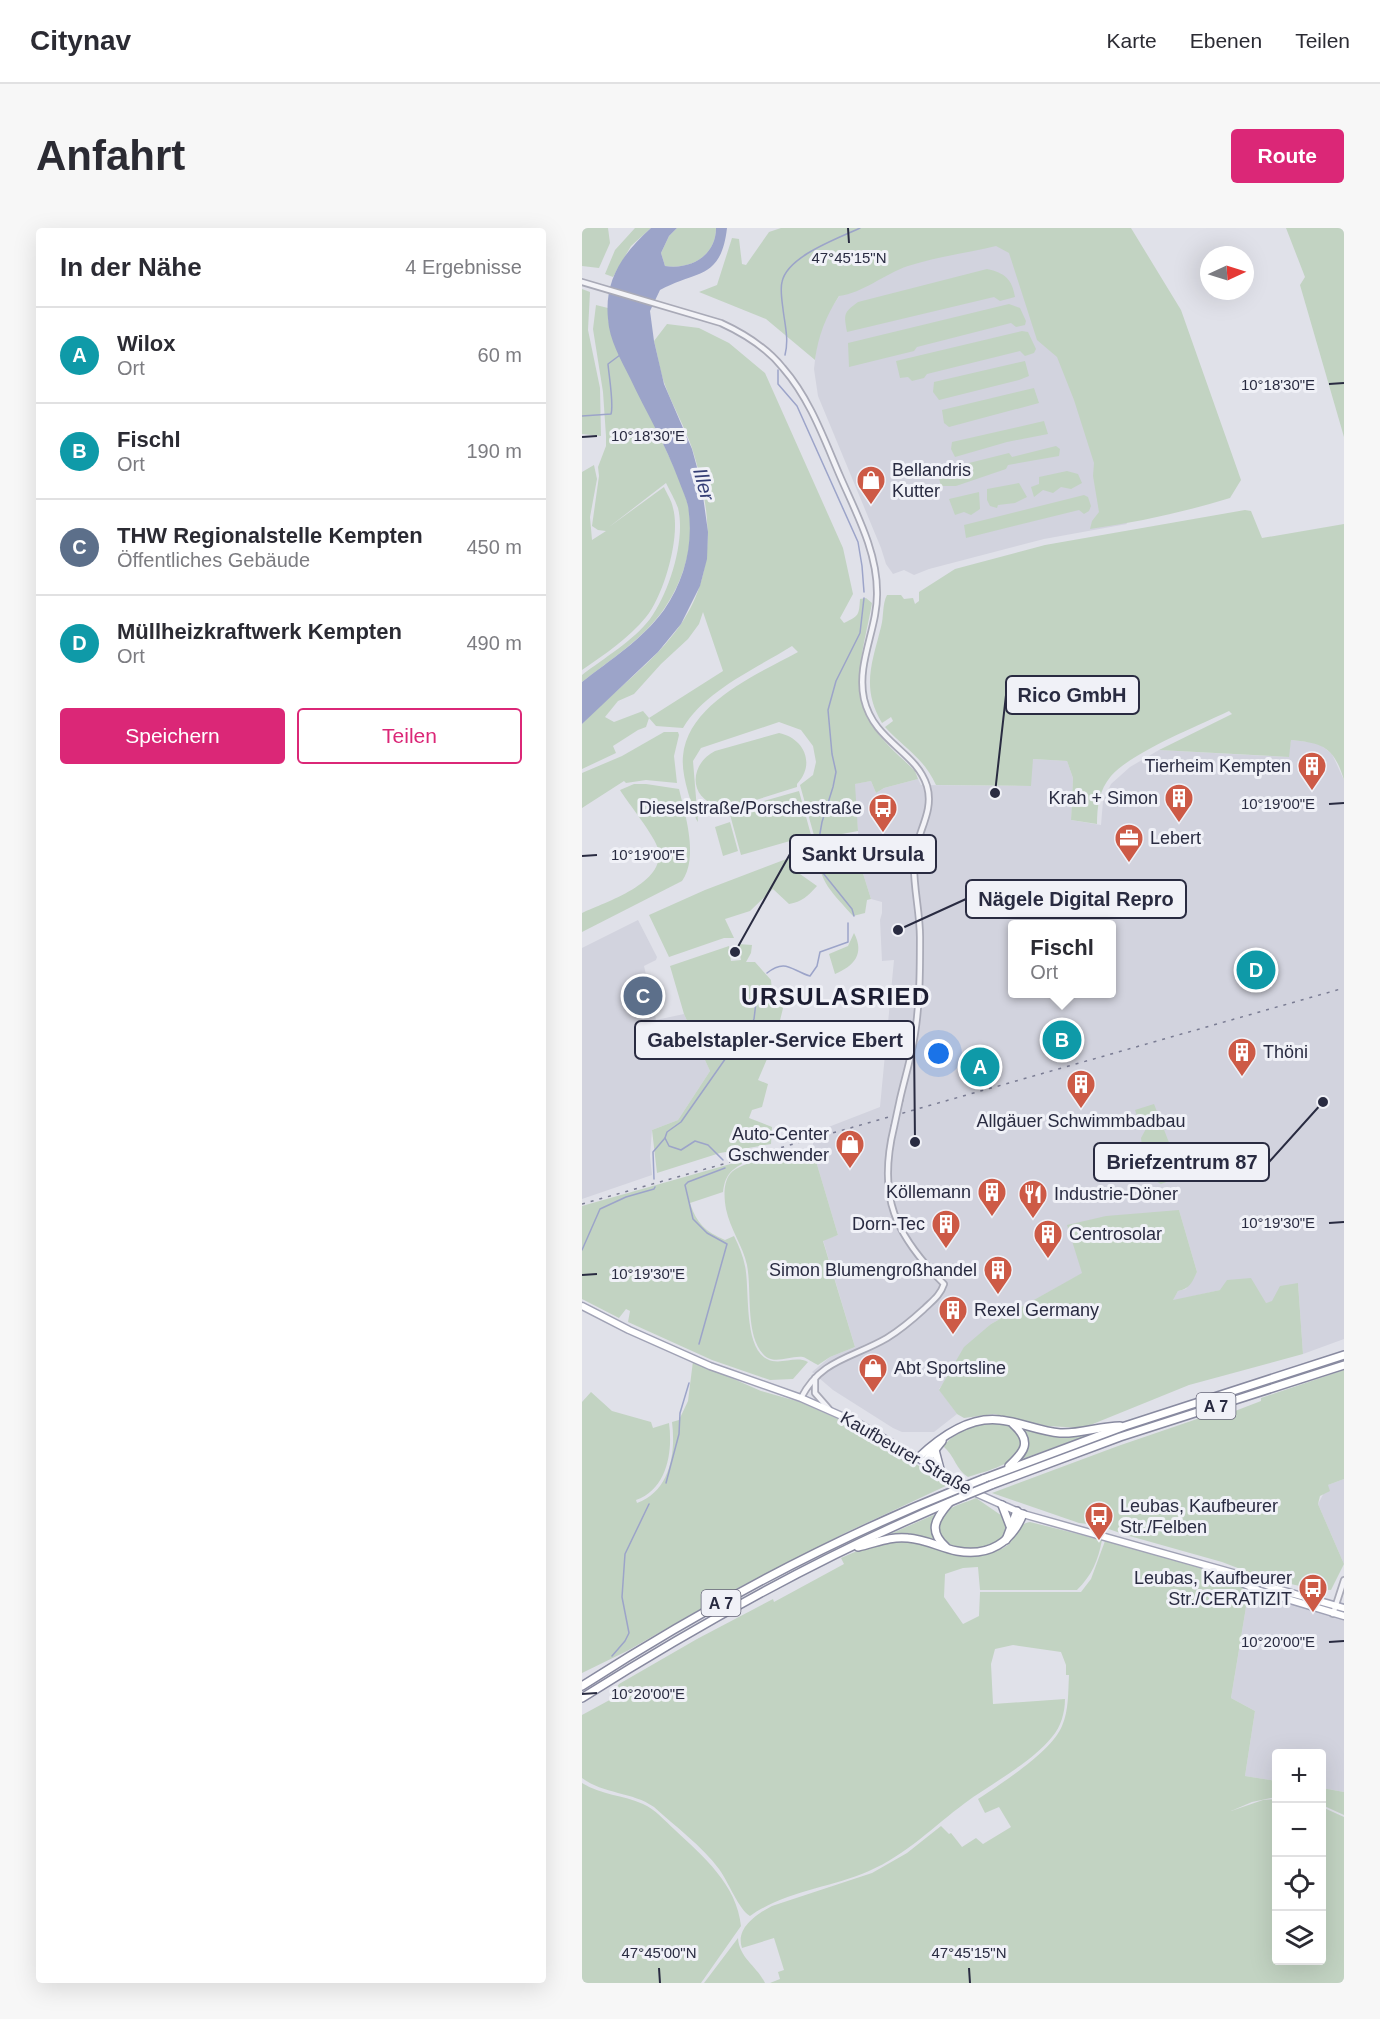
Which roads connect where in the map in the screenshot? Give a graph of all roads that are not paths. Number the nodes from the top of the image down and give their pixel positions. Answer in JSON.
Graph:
{"nodes":[{"id":1,"x":582,"y":282,"type":"edge"},
{"id":2,"x":582,"y":1305,"type":"edge"},
{"id":3,"x":1344,"y":1354,"type":"edge"},
{"id":4,"x":1344,"y":1365,"type":"edge"},
{"id":5,"x":815,"y":1376,"type":"junction"},
{"id":6,"x":801,"y":1398,"type":"junction"},
{"id":7,"x":831,"y":1411,"type":"junction"},
{"id":8,"x":1011,"y":1422,"type":"junction"},
{"id":9,"x":1125,"y":1426,"type":"junction"},
{"id":10,"x":943,"y":1439,"type":"junction"},
{"id":11,"x":935,"y":1450,"type":"junction"},
{"id":12,"x":922,"y":1460,"type":"junction"},
{"id":13,"x":1005,"y":1470,"type":"junction"},
{"id":14,"x":941,"y":1473,"type":"junction"},
{"id":15,"x":950,"y":1502,"type":"junction"},
{"id":16,"x":1002,"y":1505,"type":"junction"},
{"id":17,"x":1020,"y":1512,"type":"junction"},
{"id":18,"x":1010,"y":1526,"type":"junction"},
{"id":19,"x":1006,"y":1541,"type":"junction"},
{"id":20,"x":847,"y":1548,"type":"junction"},
{"id":21,"x":948,"y":1549,"type":"junction"},
{"id":22,"x":1204,"y":1566,"type":"junction"},
{"id":23,"x":1344,"y":1580,"type":"edge"},
{"id":24,"x":1335,"y":1605,"type":"junction"},
{"id":25,"x":1344,"y":1608,"type":"edge"},
{"id":26,"x":1333,"y":1614,"type":"junction"},
{"id":27,"x":1344,"y":1616,"type":"edge"},
{"id":28,"x":582,"y":1686,"type":"edge"},
{"id":29,"x":582,"y":1698,"type":"edge"}],
"edges":[{"from":1,"to":5,"type":"street","bridge":true},
{"from":2,"to":6,"type":"main road","name":"Kaufbeurer Straße"},
{"from":3,"to":9,"type":"highway","number":"A 7"},
{"from":4,"to":15,"type":"highway","number":"A 7","bridge":true},
{"from":5,"to":6,"type":"street"},
{"from":5,"to":7,"type":"street"},
{"from":6,"to":7,"type":"main road","name":"Kaufbeurer Straße"},
{"from":7,"to":12,"type":"main road","name":"Kaufbeurer Straße"},
{"from":8,"to":9,"type":"highway"},
{"from":8,"to":10,"type":"highway"},
{"from":8,"to":13,"type":"highway"},
{"from":9,"to":13,"type":"highway","number":"A 7"},
{"from":10,"to":11,"type":"highway"},
{"from":10,"to":12,"type":"highway"},
{"from":11,"to":12,"type":"highway"},
{"from":11,"to":14,"type":"highway"},
{"from":12,"to":14,"type":"main road","name":"Kaufbeurer Straße"},
{"from":13,"to":28,"type":"highway","number":"A 7","bridge":true},
{"from":14,"to":16,"type":"main road","name":"Kaufbeurer Straße"},
{"from":15,"to":20,"type":"highway","number":"A 7"},
{"from":15,"to":21,"type":"highway"},
{"from":16,"to":17,"type":"main road","name":"Kaufbeurer Straße"},
{"from":16,"to":18,"type":"highway"},
{"from":17,"to":18,"type":"highway"},
{"from":17,"to":19,"type":"highway"},
{"from":17,"to":22,"type":"main road","name":"Kaufbeurer Straße"},
{"from":18,"to":19,"type":"highway"},
{"from":19,"to":21,"type":"highway"},
{"from":20,"to":21,"type":"highway"},
{"from":20,"to":29,"type":"highway","number":"A 7"},
{"from":22,"to":24,"type":"main road"},
{"from":22,"to":26,"type":"main road"},
{"from":23,"to":24,"type":"street"},
{"from":24,"to":25,"type":"main road"},
{"from":24,"to":26,"type":"street"},
{"from":26,"to":27,"type":"main road"}]}
